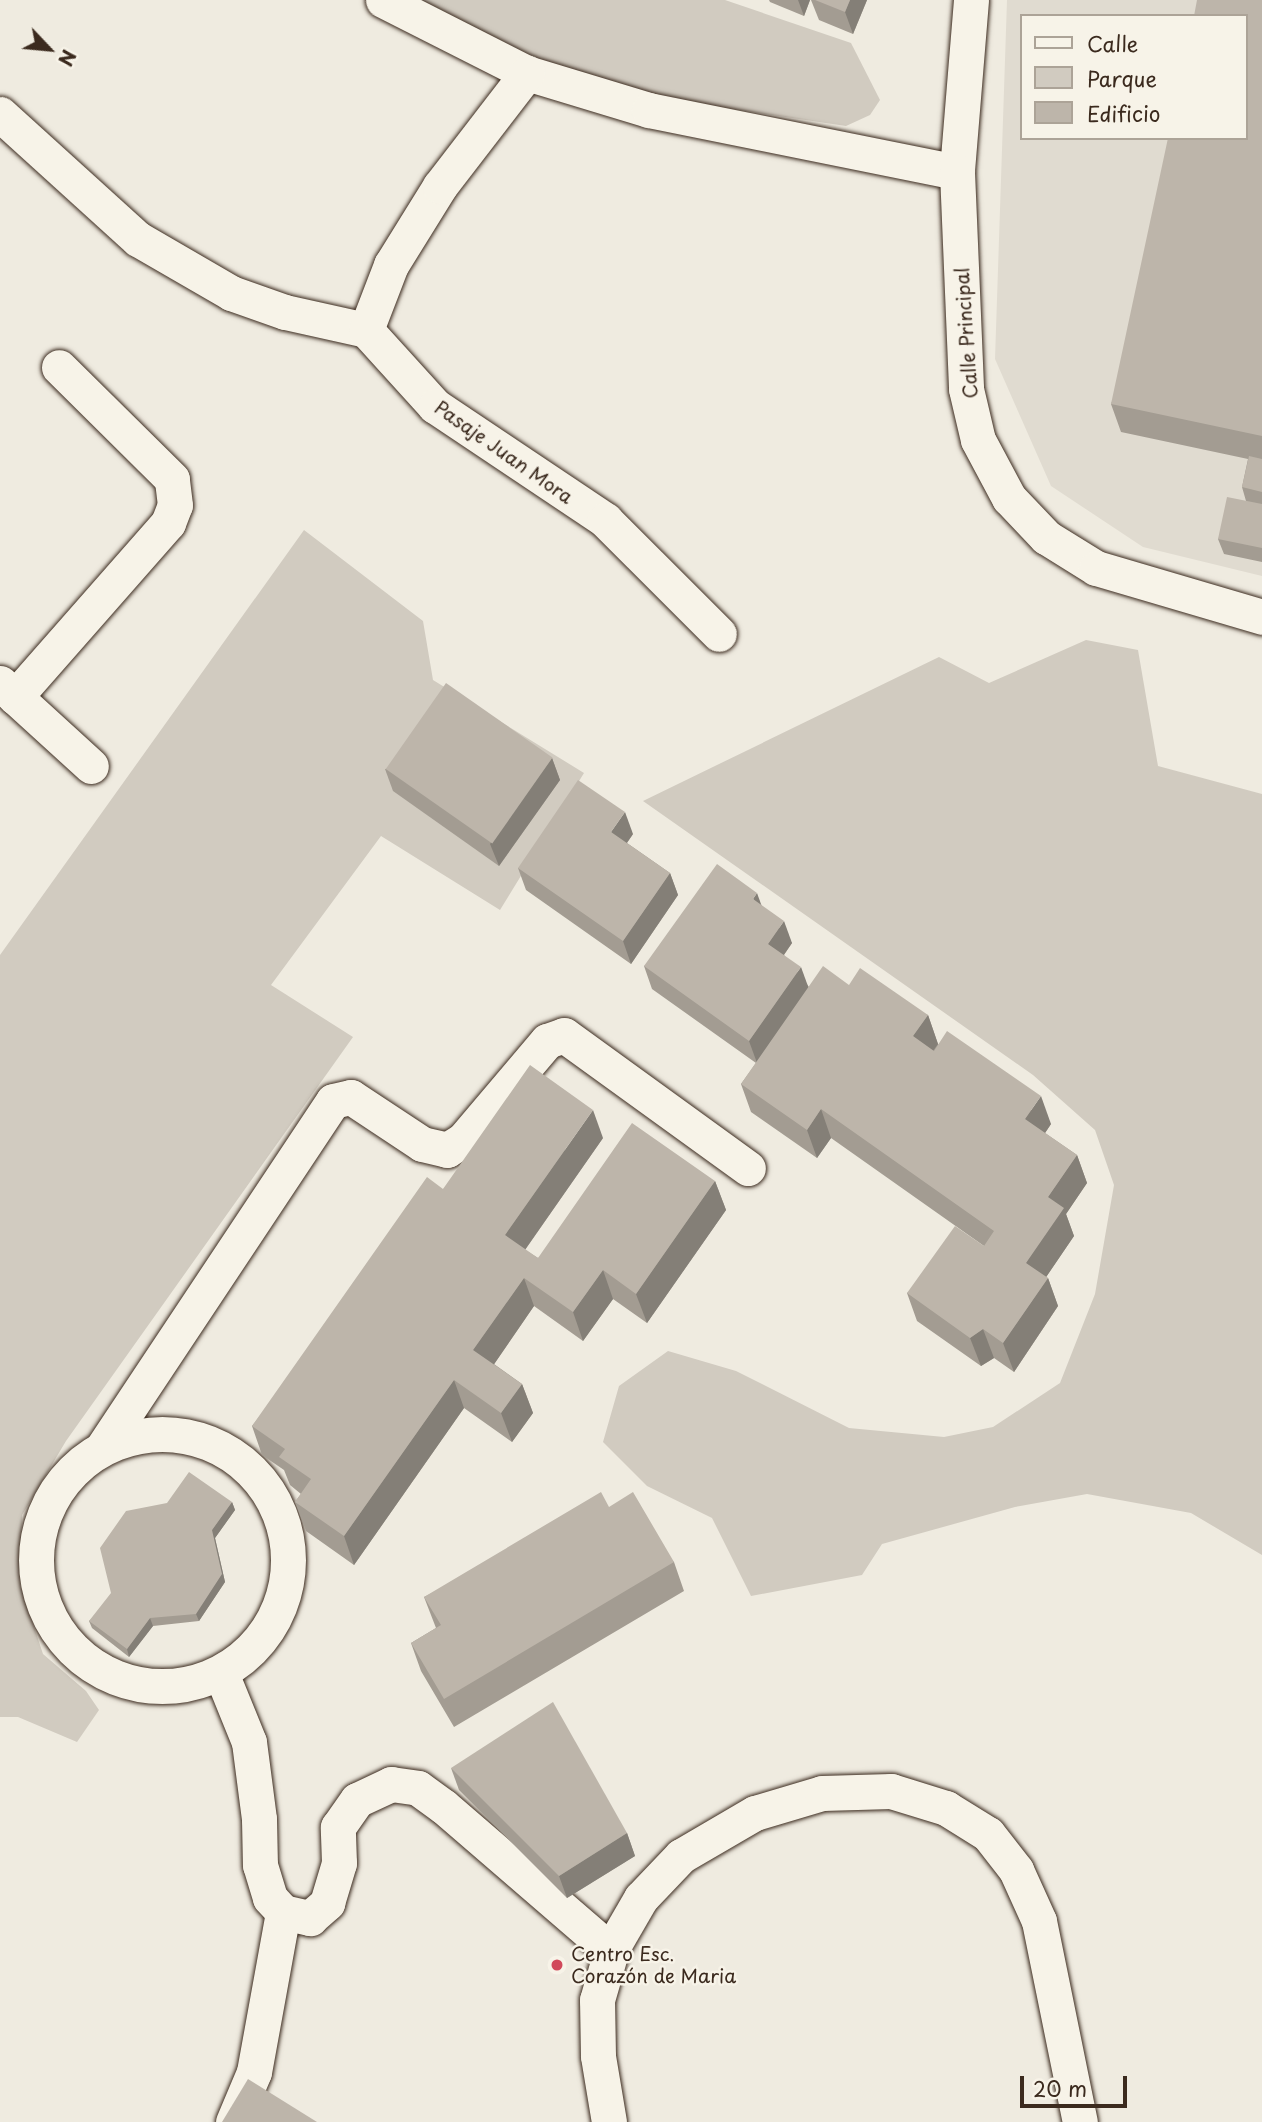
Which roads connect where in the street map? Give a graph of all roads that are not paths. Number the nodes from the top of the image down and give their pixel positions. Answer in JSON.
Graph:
{"nodes":[{"id":1,"x":383,"y":0,"type":"edge"},
{"id":2,"x":971,"y":0,"type":"edge"},
{"id":3,"x":527,"y":73,"type":"junction"},
{"id":4,"x":0,"y":114,"type":"edge"},
{"id":5,"x":957,"y":172,"type":"junction"},
{"id":6,"x":366,"y":330,"type":"junction"},
{"id":7,"x":59,"y":367,"type":"dead end"},
{"id":8,"x":1262,"y":617,"type":"edge"},
{"id":9,"x":719,"y":634,"type":"dead end"},
{"id":10,"x":8,"y":690,"type":"edge"},
{"id":11,"x":91,"y":766,"type":"dead end"},
{"id":12,"x":748,"y":1168,"type":"dead end"},
{"id":13,"x":103,"y":1447,"type":"junction"},
{"id":14,"x":221,"y":1673,"type":"junction"},
{"id":15,"x":283,"y":1912,"type":"junction"},
{"id":16,"x":611,"y":1951,"type":"junction"},
{"id":17,"x":233,"y":2122,"type":"edge"},
{"id":18,"x":610,"y":2122,"type":"edge"},
{"id":19,"x":1080,"y":2122,"type":"edge"}],
"edges":[{"from":1,"to":3,"type":"street"},
{"from":2,"to":5,"type":"street","name":"Calle Principal"},
{"from":3,"to":5,"type":"street"},
{"from":3,"to":6,"type":"street"},
{"from":4,"to":6,"type":"street"},
{"from":5,"to":8,"type":"street","name":"Calle Principal"},
{"from":6,"to":9,"type":"street","name":"Pasaje Juan Mora"},
{"from":7,"to":10,"type":"street"},
{"from":10,"to":11,"type":"street"},
{"from":12,"to":13,"type":"street"},
{"from":13,"to":14,"type":"street"},
{"from":13,"to":14,"type":"street"},
{"from":14,"to":15,"type":"street"},
{"from":15,"to":16,"type":"street"},
{"from":15,"to":17,"type":"street"},
{"from":16,"to":18,"type":"street"},
{"from":16,"to":19,"type":"street"}]}
